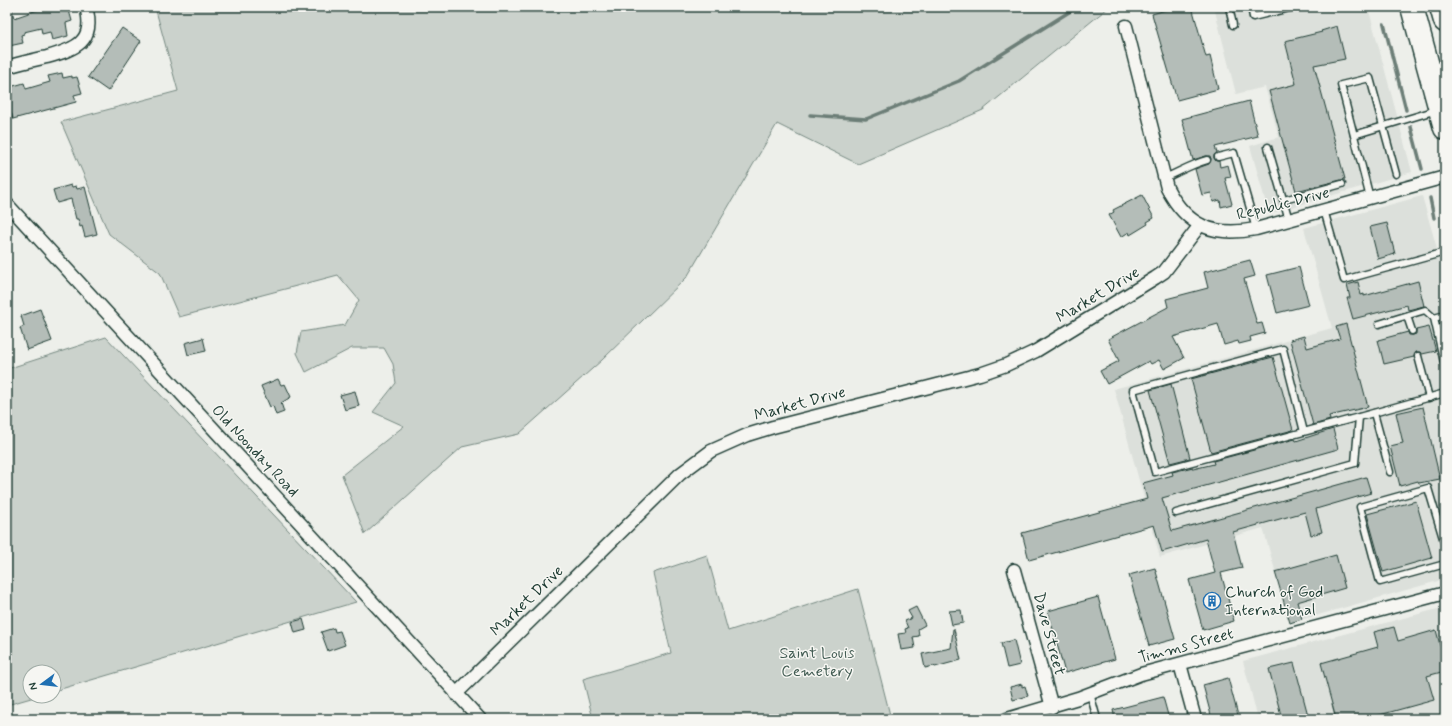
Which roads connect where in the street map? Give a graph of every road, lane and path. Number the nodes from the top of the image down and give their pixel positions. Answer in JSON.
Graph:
{"nodes":[{"id":1,"x":86,"y":7,"type":"edge"},
{"id":2,"x":1229,"y":7,"type":"edge"},
{"id":3,"x":1251,"y":7,"type":"edge"},
{"id":4,"x":1294,"y":7,"type":"edge"},
{"id":5,"x":1412,"y":7,"type":"edge"},
{"id":6,"x":1441,"y":7,"type":"edge"},
{"id":7,"x":1445,"y":21,"type":"edge"},
{"id":8,"x":1233,"y":25,"type":"dead end"},
{"id":9,"x":1126,"y":26,"type":"dead end"},
{"id":10,"x":7,"y":67,"type":"edge"},
{"id":11,"x":1442,"y":118,"type":"edge"},
{"id":12,"x":1383,"y":126,"type":"junction"},
{"id":13,"x":1354,"y":135,"type":"junction"},
{"id":14,"x":1268,"y":147,"type":"dead end"},
{"id":15,"x":1218,"y":157,"type":"dead end"},
{"id":16,"x":1207,"y":160,"type":"dead end"},
{"id":17,"x":1396,"y":174,"type":"dead end"},
{"id":18,"x":1445,"y":177,"type":"edge"},
{"id":19,"x":1165,"y":178,"type":"junction"},
{"id":20,"x":1342,"y":184,"type":"dead end"},
{"id":21,"x":1370,"y":198,"type":"junction"},
{"id":22,"x":1284,"y":200,"type":"junction"},
{"id":23,"x":7,"y":204,"type":"edge"},
{"id":24,"x":1324,"y":210,"type":"junction"},
{"id":25,"x":1290,"y":220,"type":"junction"},
{"id":26,"x":1200,"y":225,"type":"junction"},
{"id":27,"x":1256,"y":229,"type":"junction"},
{"id":28,"x":1445,"y":252,"type":"edge"},
{"id":29,"x":1407,"y":316,"type":"junction"},
{"id":30,"x":1445,"y":316,"type":"edge"},
{"id":31,"x":1434,"y":318,"type":"junction"},
{"id":32,"x":1379,"y":324,"type":"dead end"},
{"id":33,"x":1412,"y":331,"type":"dead end"},
{"id":34,"x":1418,"y":356,"type":"dead end"},
{"id":35,"x":1445,"y":366,"type":"edge"},
{"id":36,"x":1445,"y":393,"type":"edge"},
{"id":37,"x":1429,"y":398,"type":"junction"},
{"id":38,"x":1374,"y":413,"type":"junction"},
{"id":39,"x":1359,"y":417,"type":"junction"},
{"id":40,"x":1304,"y":432,"type":"junction"},
{"id":41,"x":1390,"y":472,"type":"dead end"},
{"id":42,"x":1176,"y":512,"type":"dead end"},
{"id":43,"x":1442,"y":527,"type":"edge"},
{"id":44,"x":1445,"y":545,"type":"edge"},
{"id":45,"x":1445,"y":564,"type":"edge"},
{"id":46,"x":1014,"y":570,"type":"dead end"},
{"id":47,"x":1445,"y":593,"type":"edge"},
{"id":48,"x":1180,"y":664,"type":"junction"},
{"id":49,"x":456,"y":694,"type":"junction"},
{"id":50,"x":1090,"y":694,"type":"junction"},
{"id":51,"x":1052,"y":707,"type":"junction"},
{"id":52,"x":480,"y":719,"type":"edge"},
{"id":53,"x":1007,"y":719,"type":"edge"},
{"id":54,"x":1097,"y":719,"type":"edge"},
{"id":55,"x":1195,"y":719,"type":"edge"}],
"edges":[{"from":1,"to":10,"type":"street"},
{"from":2,"to":8,"type":"lane"},
{"from":3,"to":4,"type":"lane"},
{"from":5,"to":11,"type":"highway"},
{"from":6,"to":7,"type":"highway"},
{"from":9,"to":19,"type":"street","name":"Republic Drive"},
{"from":11,"to":12,"type":"lane"},
{"from":12,"to":13,"type":"lane"},
{"from":12,"to":13,"type":"lane"},
{"from":12,"to":17,"type":"lane"},
{"from":13,"to":21,"type":"lane"},
{"from":14,"to":22,"type":"lane"},
{"from":15,"to":27,"type":"lane"},
{"from":16,"to":19,"type":"lane"},
{"from":18,"to":21,"type":"street","name":"Republic Drive"},
{"from":19,"to":26,"type":"street","name":"Republic Drive"},
{"from":20,"to":22,"type":"lane"},
{"from":21,"to":24,"type":"street","name":"Republic Drive"},
{"from":22,"to":25,"type":"lane"},
{"from":23,"to":49,"type":"street","name":"Old Noonday Road"},
{"from":24,"to":25,"type":"street","name":"Republic Drive"},
{"from":24,"to":28,"type":"lane"},
{"from":25,"to":27,"type":"street","name":"Republic Drive"},
{"from":26,"to":27,"type":"street","name":"Republic Drive"},
{"from":26,"to":49,"type":"street","name":"Market Drive"},
{"from":29,"to":31,"type":"lane"},
{"from":29,"to":32,"type":"lane"},
{"from":29,"to":33,"type":"lane"},
{"from":30,"to":31,"type":"lane"},
{"from":31,"to":35,"type":"lane"},
{"from":34,"to":37,"type":"lane"},
{"from":36,"to":37,"type":"lane"},
{"from":37,"to":38,"type":"lane"},
{"from":38,"to":39,"type":"lane"},
{"from":38,"to":41,"type":"lane"},
{"from":39,"to":40,"type":"lane"},
{"from":39,"to":42,"type":"lane"},
{"from":40,"to":40,"type":"lane"},
{"from":43,"to":44,"type":"lane"},
{"from":43,"to":45,"type":"lane"},
{"from":46,"to":51,"type":"street","name":"Dave Street"},
{"from":47,"to":48,"type":"street","name":"Timms Street"},
{"from":48,"to":50,"type":"street","name":"Timms Street"},
{"from":48,"to":55,"type":"street"},
{"from":49,"to":52,"type":"street","name":"Old Noonday Road"},
{"from":50,"to":51,"type":"street","name":"Timms Street"},
{"from":50,"to":54,"type":"lane"},
{"from":51,"to":53,"type":"street","name":"Timms Street"}]}
